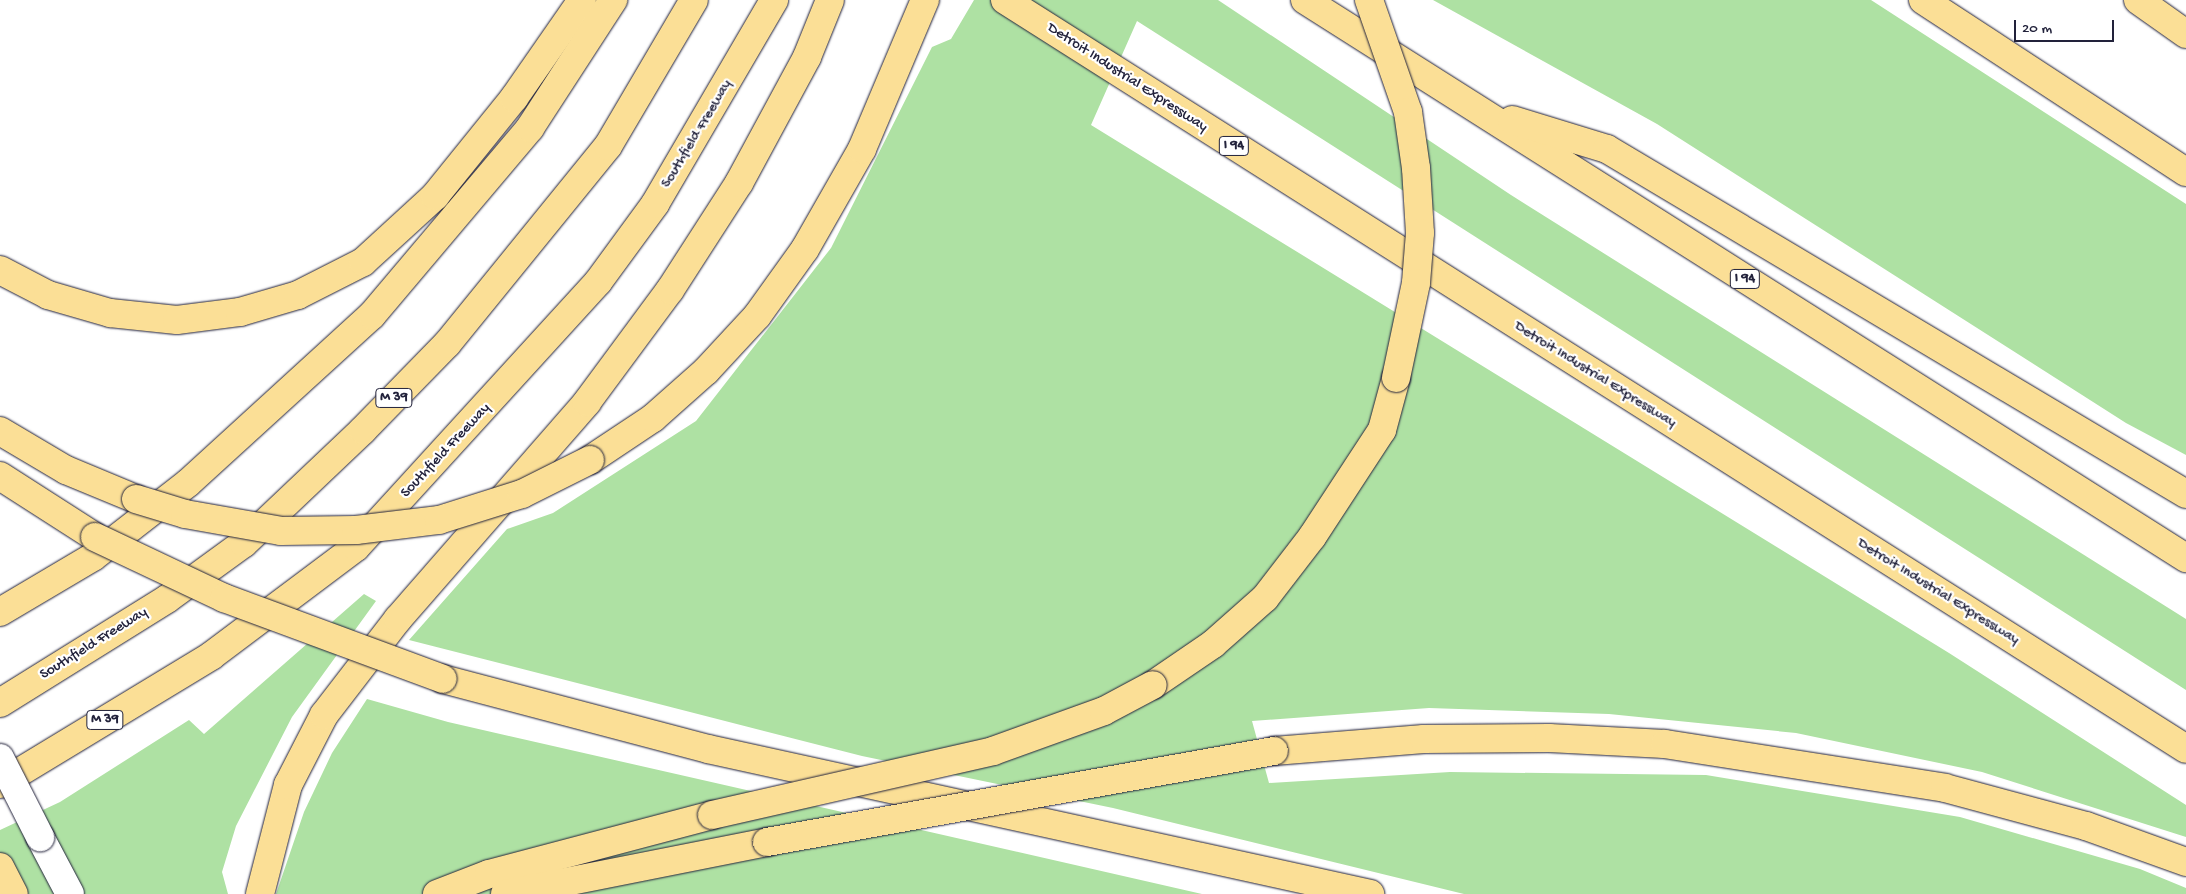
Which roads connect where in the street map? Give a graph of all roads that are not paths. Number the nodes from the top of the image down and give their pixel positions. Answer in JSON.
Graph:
{"nodes":[{"id":1,"x":582,"y":0,"type":"edge"},
{"id":2,"x":613,"y":0,"type":"edge"},
{"id":3,"x":694,"y":0,"type":"edge"},
{"id":4,"x":774,"y":0,"type":"edge"},
{"id":5,"x":830,"y":0,"type":"edge"},
{"id":6,"x":925,"y":0,"type":"edge"},
{"id":7,"x":1005,"y":0,"type":"edge"},
{"id":8,"x":1305,"y":0,"type":"edge"},
{"id":9,"x":1369,"y":0,"type":"edge"},
{"id":10,"x":1924,"y":0,"type":"edge"},
{"id":11,"x":2138,"y":0,"type":"edge"},
{"id":12,"x":2186,"y":34,"type":"edge"},
{"id":13,"x":1480,"y":111,"type":"junction"},
{"id":14,"x":2186,"y":172,"type":"edge"},
{"id":15,"x":0,"y":270,"type":"edge"},
{"id":16,"x":0,"y":431,"type":"edge"},
{"id":17,"x":0,"y":476,"type":"edge"},
{"id":18,"x":2186,"y":494,"type":"edge"},
{"id":19,"x":2186,"y":558,"type":"edge"},
{"id":20,"x":0,"y":612,"type":"edge"},
{"id":21,"x":0,"y":703,"type":"edge"},
{"id":22,"x":2186,"y":749,"type":"edge"},
{"id":23,"x":0,"y":758,"type":"edge"},
{"id":24,"x":0,"y":784,"type":"edge"},
{"id":25,"x":2186,"y":862,"type":"edge"},
{"id":26,"x":0,"y":867,"type":"edge"},
{"id":27,"x":14,"y":894,"type":"edge"},
{"id":28,"x":70,"y":894,"type":"edge"},
{"id":29,"x":260,"y":894,"type":"edge"},
{"id":30,"x":437,"y":894,"type":"edge"},
{"id":31,"x":505,"y":894,"type":"edge"},
{"id":32,"x":1370,"y":894,"type":"edge"}],
"edges":[{"from":1,"to":15,"type":"highway"},
{"from":2,"to":20,"type":"highway"},
{"from":3,"to":21,"type":"highway","name":"Southfield Freeway","number":"M 39"},
{"from":4,"to":24,"type":"highway","name":"Southfield Freeway","number":"M 39"},
{"from":5,"to":29,"type":"highway"},
{"from":6,"to":16,"type":"highway","bridge":true},
{"from":7,"to":22,"type":"highway","name":"Detroit Industrial Expressway","number":"I 94"},
{"from":8,"to":13,"type":"highway","number":"I 94"},
{"from":9,"to":30,"type":"highway","bridge":true},
{"from":10,"to":14,"type":"highway"},
{"from":11,"to":12,"type":"highway"},
{"from":13,"to":18,"type":"highway"},
{"from":13,"to":19,"type":"highway","number":"I 94"},
{"from":17,"to":32,"type":"highway","bridge":true},
{"from":23,"to":28,"type":"main road","bridge":true},
{"from":25,"to":31,"type":"highway","bridge":true},
{"from":26,"to":27,"type":"highway"}]}
